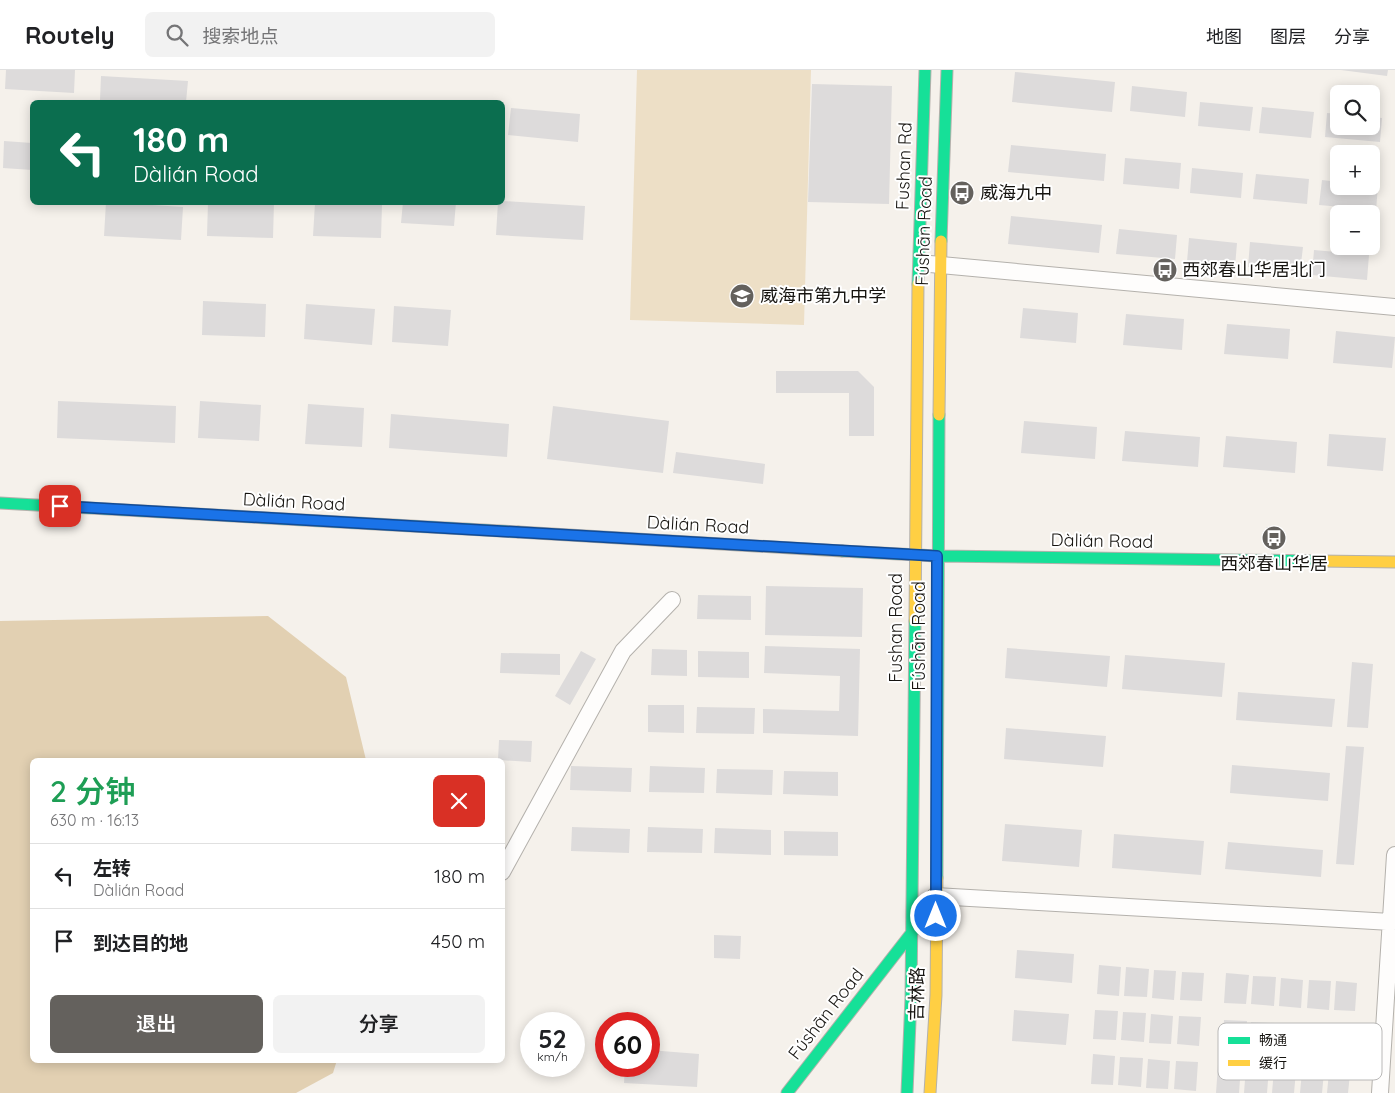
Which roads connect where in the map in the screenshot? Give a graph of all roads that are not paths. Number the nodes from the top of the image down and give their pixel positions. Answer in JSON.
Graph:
{"nodes":[{"id":1,"x":925,"y":70,"type":"edge"},
{"id":2,"x":947,"y":70,"type":"edge"},
{"id":3,"x":918,"y":263,"type":"junction"},
{"id":4,"x":940,"y":266,"type":"junction"},
{"id":5,"x":1395,"y":307,"type":"edge"},
{"id":6,"x":0,"y":503,"type":"edge"},
{"id":7,"x":914,"y":555,"type":"junction"},
{"id":8,"x":937,"y":556,"type":"junction"},
{"id":9,"x":1395,"y":562,"type":"edge"},
{"id":10,"x":672,"y":600,"type":"dead end"},
{"id":11,"x":1395,"y":855,"type":"edge"},
{"id":12,"x":505,"y":867,"type":"edge"},
{"id":13,"x":936,"y":896,"type":"junction"},
{"id":14,"x":1391,"y":922,"type":"junction"},
{"id":15,"x":912,"y":934,"type":"junction"},
{"id":16,"x":1382,"y":1062,"type":"edge"},
{"id":17,"x":1381,"y":1080,"type":"edge"},
{"id":18,"x":787,"y":1093,"type":"edge"},
{"id":19,"x":907,"y":1093,"type":"edge"},
{"id":20,"x":930,"y":1093,"type":"edge"},
{"id":21,"x":1380,"y":1093,"type":"edge"}],
"edges":[{"from":1,"to":3,"type":"main road","name":"Fushan Rd"},
{"from":2,"to":4,"type":"main road","name":"Fúshān Road"},
{"from":3,"to":4,"type":"street"},
{"from":3,"to":7,"type":"main road","name":"Fushan Road"},
{"from":4,"to":5,"type":"street"},
{"from":4,"to":8,"type":"main road","name":"Fúshān Road"},
{"from":6,"to":7,"type":"main road","name":"Dàlián Road"},
{"from":7,"to":8,"type":"main road","name":"Dàlián Road"},
{"from":7,"to":15,"type":"main road","name":"Fushan Road"},
{"from":8,"to":9,"type":"main road","name":"Dàlián Road"},
{"from":8,"to":13,"type":"main road","name":"Fúshān Road"},
{"from":10,"to":12,"type":"street"},
{"from":11,"to":14,"type":"street"},
{"from":13,"to":14,"type":"street"},
{"from":13,"to":15,"type":"main road","name":"Fúshān Road"},
{"from":13,"to":20,"type":"main road","name":"吉林路"},
{"from":14,"to":16,"type":"street"},
{"from":15,"to":18,"type":"main road","name":"Fúshān Road"},
{"from":15,"to":19,"type":"main road","name":"吉林路"},
{"from":17,"to":21,"type":"street"}]}
